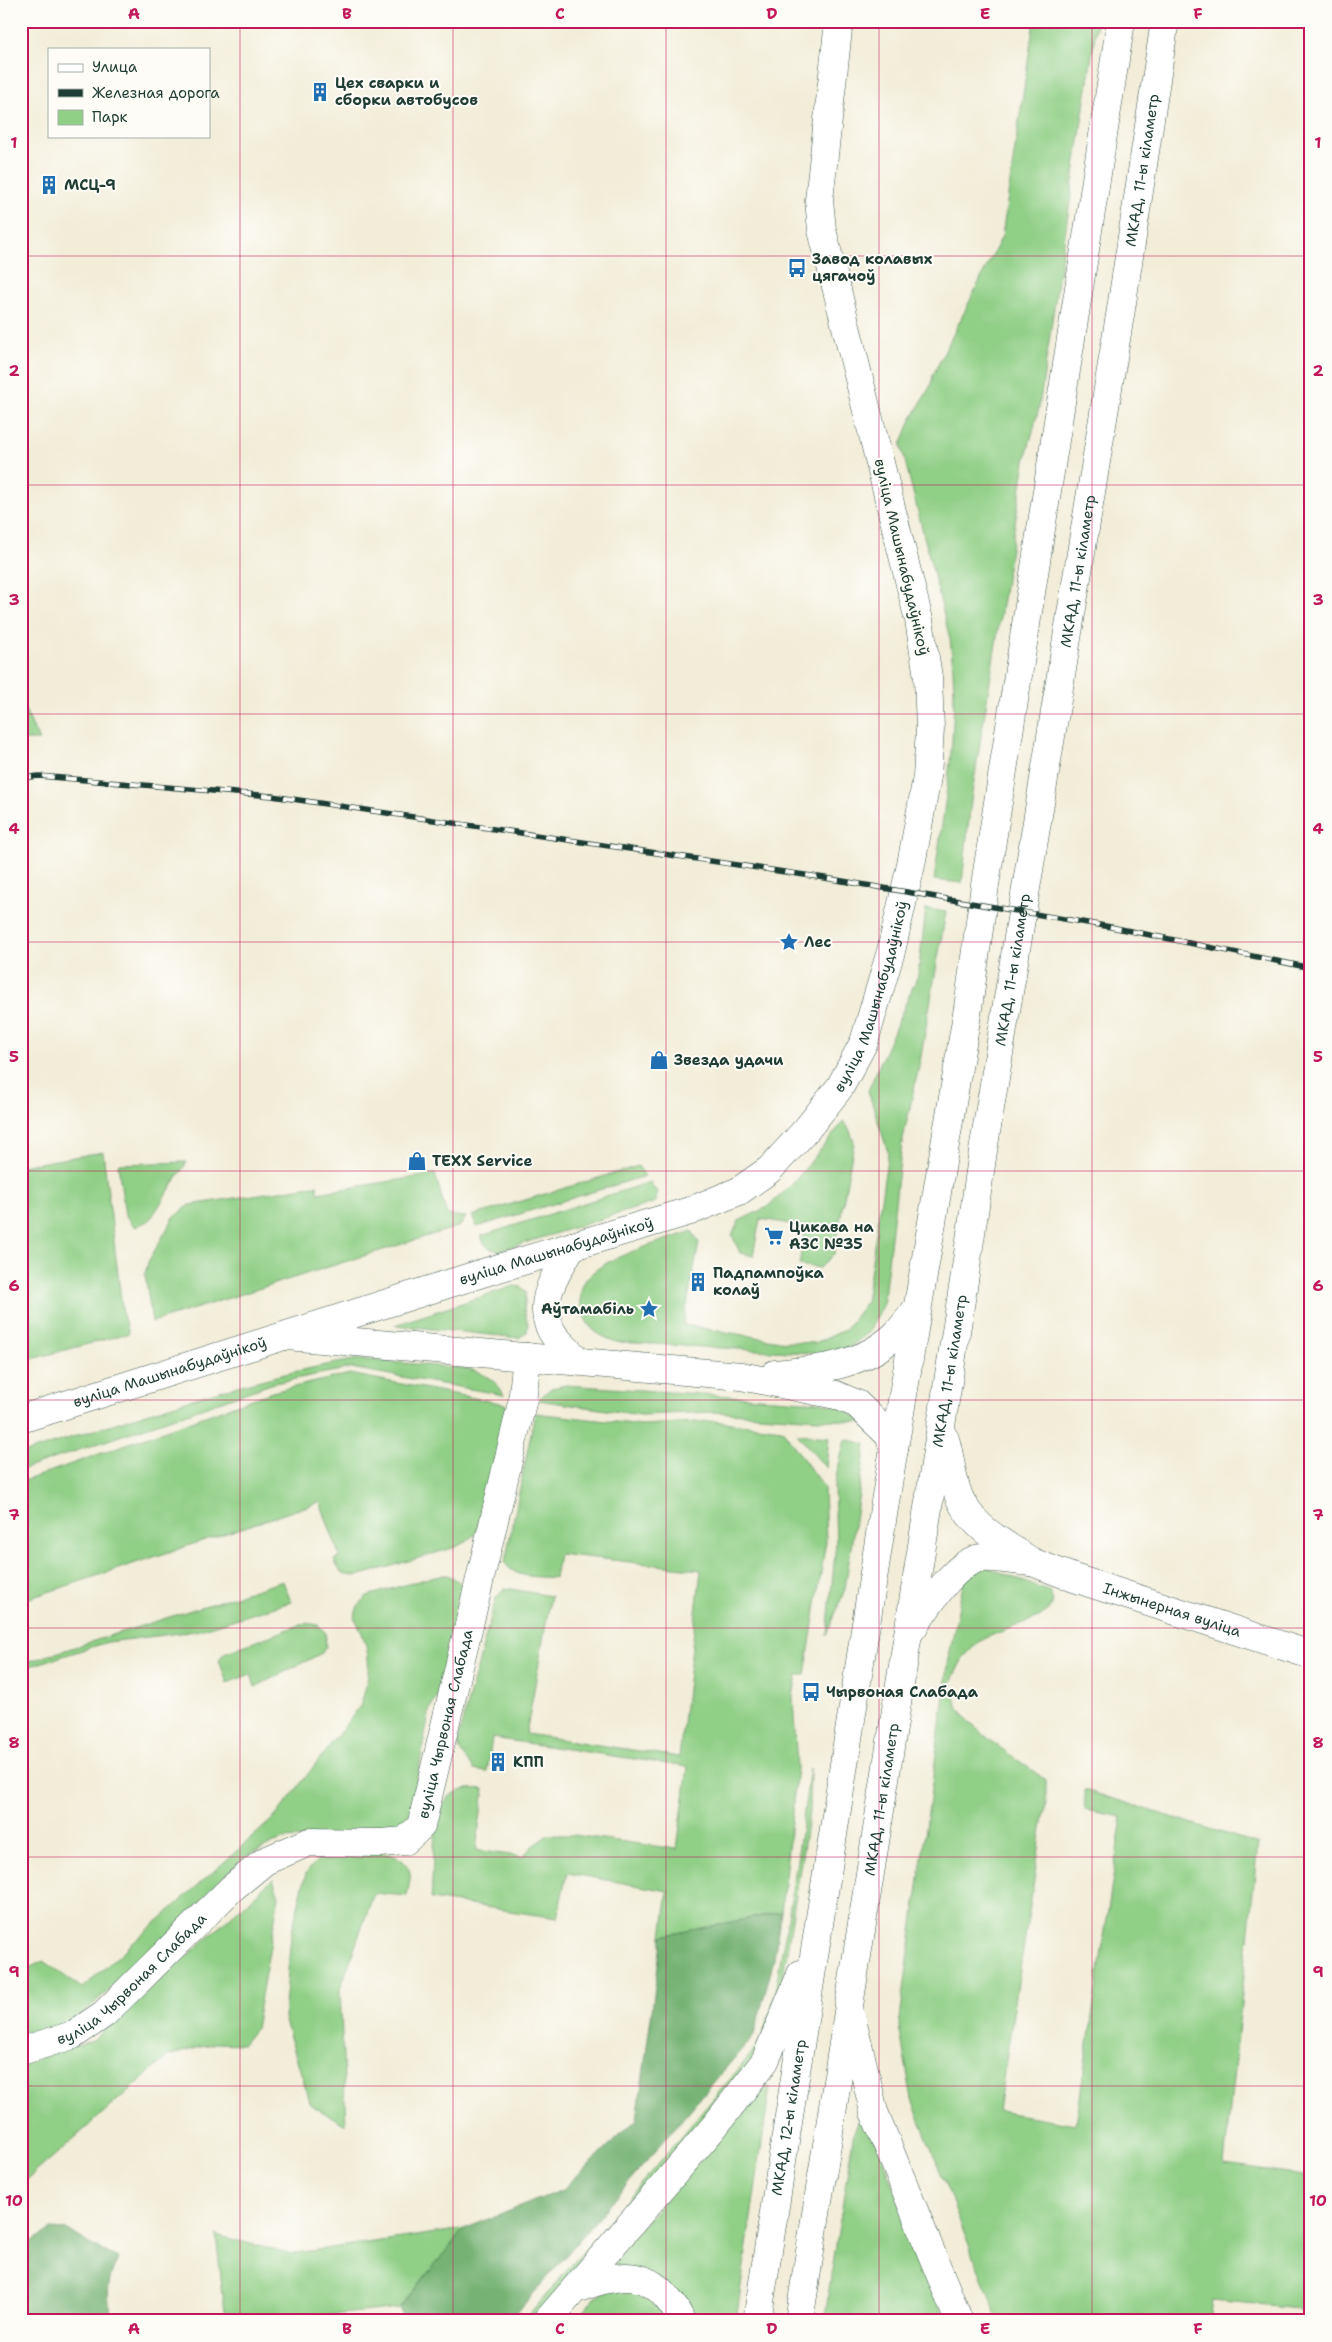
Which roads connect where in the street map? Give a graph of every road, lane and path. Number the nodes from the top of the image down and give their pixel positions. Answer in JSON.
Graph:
{"nodes":[{"id":1,"x":839,"y":21,"type":"edge"},
{"id":2,"x":1121,"y":21,"type":"edge"},
{"id":3,"x":1165,"y":21,"type":"edge"},
{"id":4,"x":572,"y":1246,"type":"junction"},
{"id":5,"x":916,"y":1310,"type":"junction"},
{"id":6,"x":287,"y":1336,"type":"junction"},
{"id":7,"x":527,"y":1357,"type":"junction"},
{"id":8,"x":578,"y":1361,"type":"junction"},
{"id":9,"x":742,"y":1376,"type":"junction"},
{"id":10,"x":21,"y":1419,"type":"edge"},
{"id":11,"x":941,"y":1425,"type":"junction"},
{"id":12,"x":894,"y":1449,"type":"junction"},
{"id":13,"x":1032,"y":1562,"type":"junction"},
{"id":14,"x":908,"y":1633,"type":"junction"},
{"id":15,"x":1311,"y":1655,"type":"edge"},
{"id":16,"x":820,"y":1923,"type":"junction"},
{"id":17,"x":849,"y":2005,"type":"junction"},
{"id":18,"x":21,"y":2051,"type":"edge"},
{"id":19,"x":575,"y":2289,"type":"junction"},
{"id":20,"x":546,"y":2321,"type":"edge"},
{"id":21,"x":681,"y":2321,"type":"edge"},
{"id":22,"x":757,"y":2321,"type":"edge"},
{"id":23,"x":799,"y":2321,"type":"edge"},
{"id":24,"x":959,"y":2321,"type":"edge"}],
"edges":[{"from":1,"to":4,"type":"main road","name":"вуліца Машынабудаўнікоў"},
{"from":2,"to":5,"type":"main road"},
{"from":3,"to":11,"type":"main road","name":"МКАД, 11-ы кіламетр"},
{"from":4,"to":6,"type":"main road","name":"вуліца Машынабудаўнікоў"},
{"from":4,"to":8,"type":"main road"},
{"from":5,"to":9,"type":"main road"},
{"from":5,"to":12,"type":"main road"},
{"from":6,"to":7,"type":"main road"},
{"from":6,"to":10,"type":"main road","name":"вуліца Машынабудаўнікоў"},
{"from":7,"to":8,"type":"main road"},
{"from":7,"to":18,"type":"main road","name":"вуліца Чырвоная Слабада"},
{"from":8,"to":9,"type":"main road"},
{"from":9,"to":12,"type":"main road"},
{"from":11,"to":13,"type":"main road"},
{"from":11,"to":14,"type":"main road","name":"МКАД, 11-ы кіламетр"},
{"from":12,"to":16,"type":"main road"},
{"from":13,"to":14,"type":"main road"},
{"from":13,"to":15,"type":"main road","name":"Інжынерная вуліца"},
{"from":14,"to":17,"type":"main road","name":"МКАД, 11-ы кіламетр"},
{"from":16,"to":19,"type":"main road"},
{"from":16,"to":22,"type":"main road","name":"МКАД, 12-ы кіламетр"},
{"from":17,"to":23,"type":"main road"},
{"from":17,"to":24,"type":"main road"},
{"from":19,"to":20,"type":"main road"},
{"from":19,"to":21,"type":"main road"}]}
